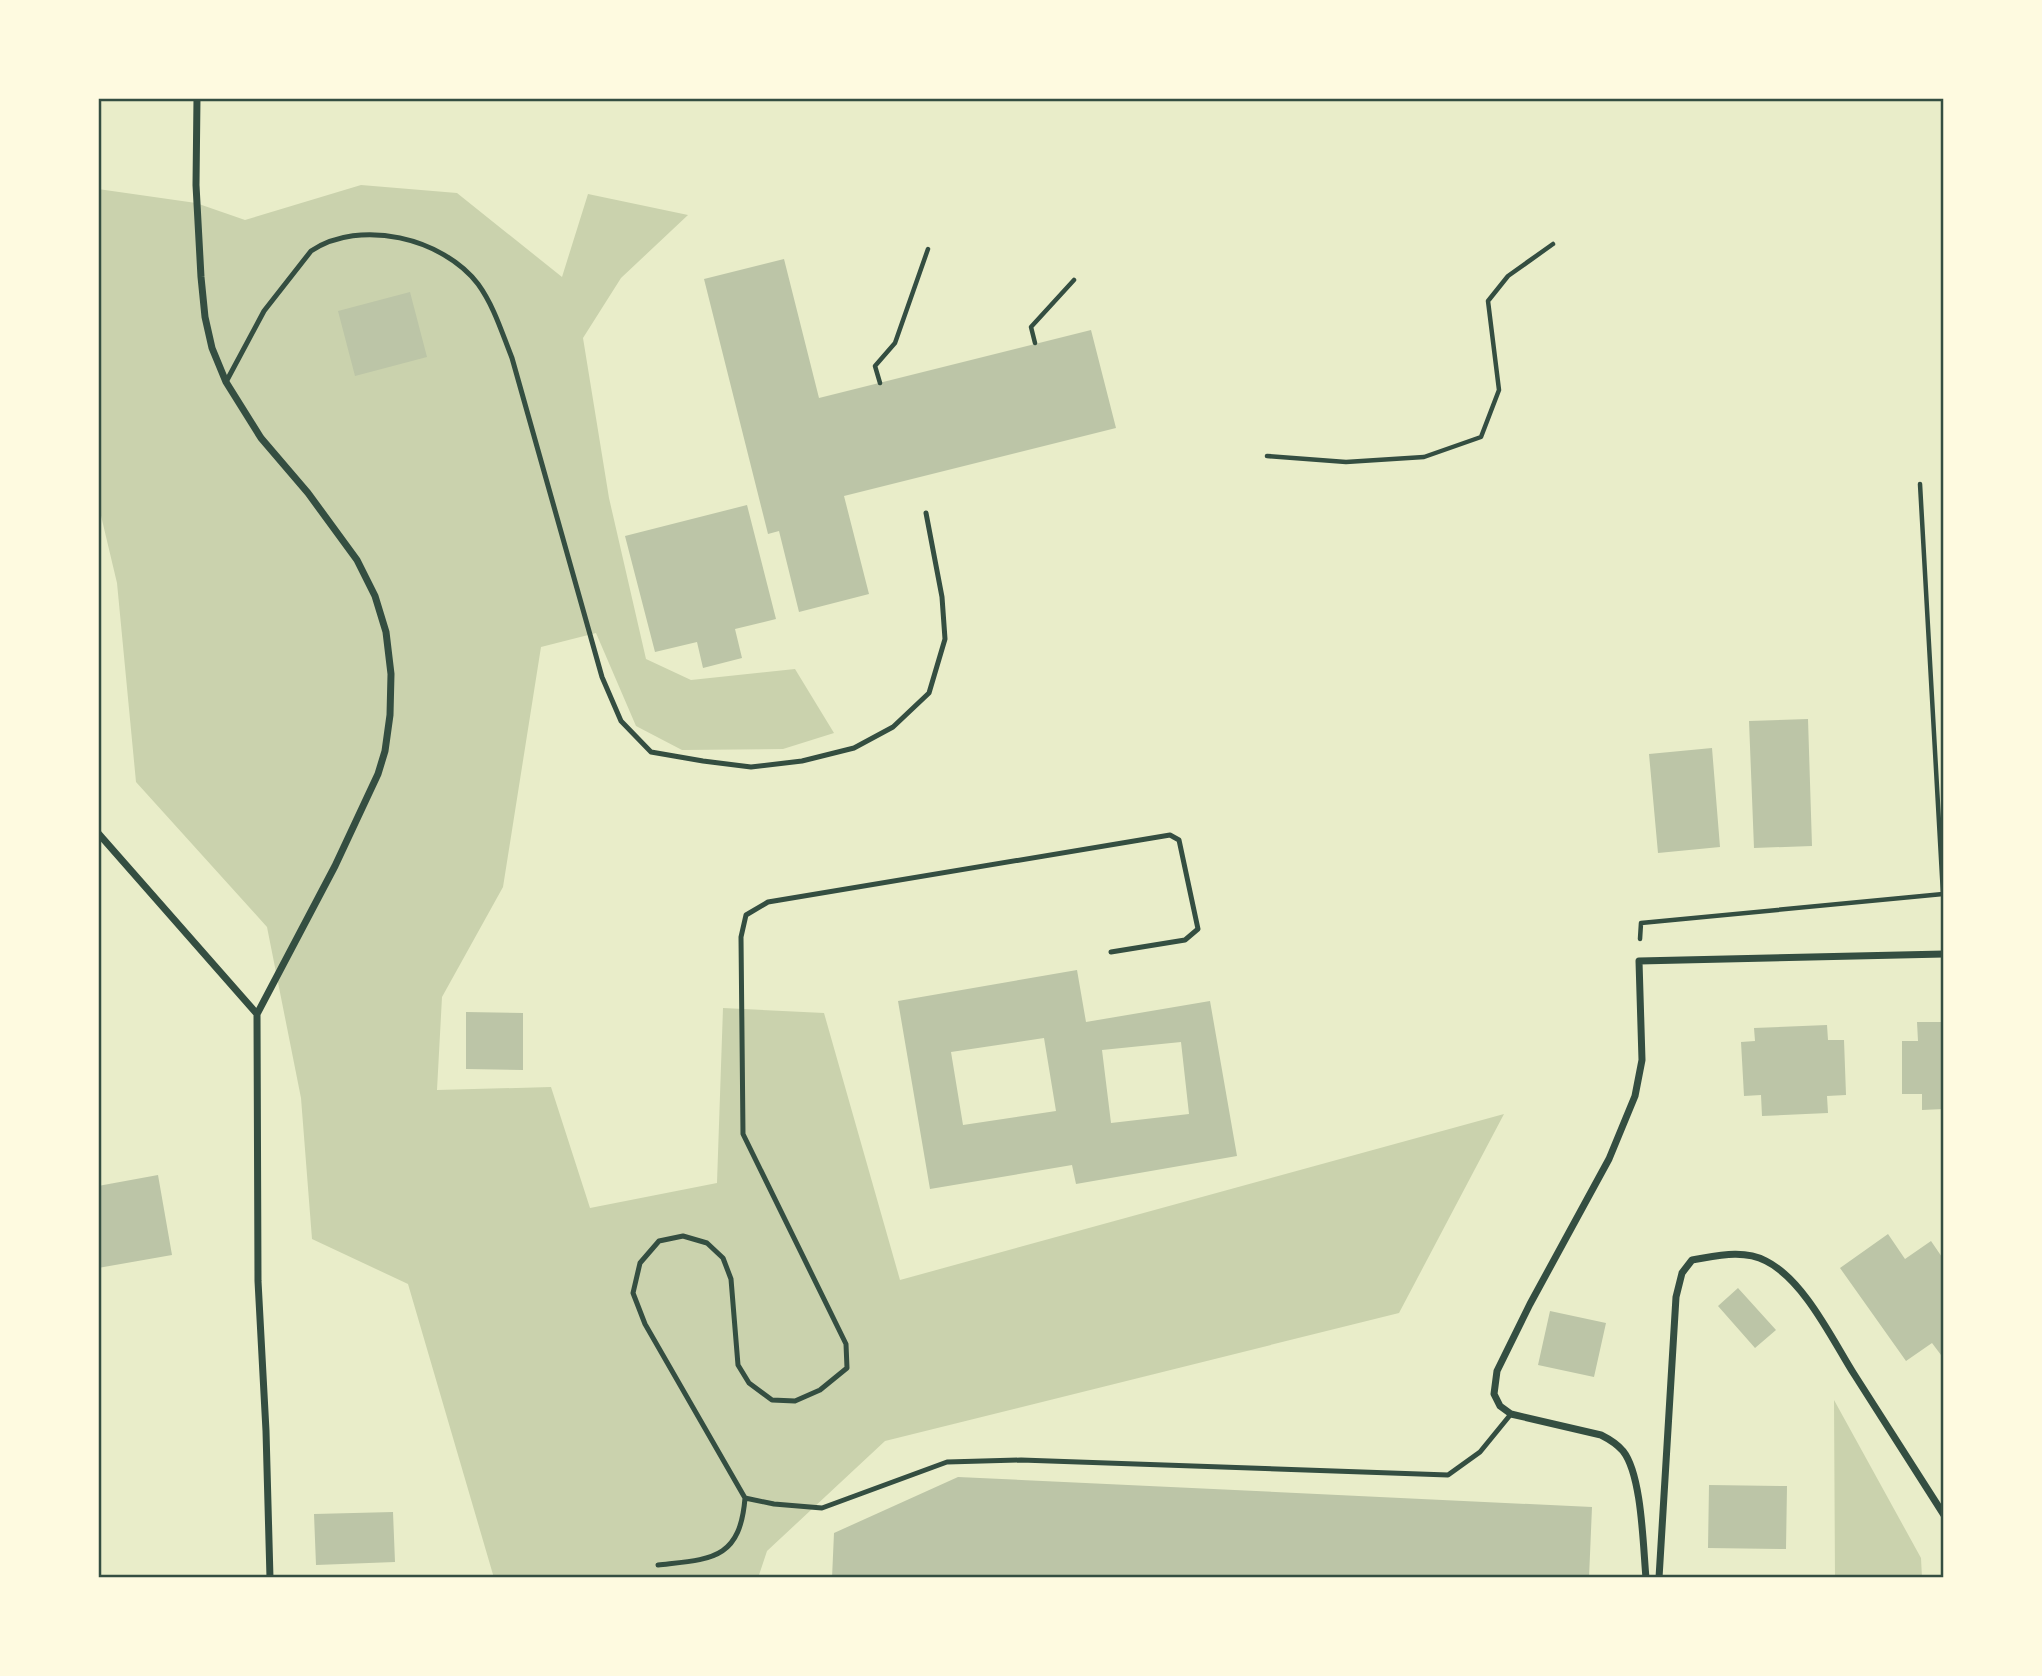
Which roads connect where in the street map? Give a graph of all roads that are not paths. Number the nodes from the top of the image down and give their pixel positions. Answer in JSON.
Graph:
{"nodes":[{"id":1,"x":197,"y":98,"type":"edge"},
{"id":2,"x":226,"y":382,"type":"junction"},
{"id":3,"x":926,"y":513,"type":"dead end"},
{"id":4,"x":98,"y":833,"type":"edge"},
{"id":5,"x":1111,"y":952,"type":"dead end"},
{"id":6,"x":1944,"y":954,"type":"edge"},
{"id":7,"x":257,"y":1014,"type":"junction"},
{"id":8,"x":1511,"y":1414,"type":"junction"},
{"id":9,"x":745,"y":1498,"type":"junction"},
{"id":10,"x":1944,"y":1515,"type":"edge"},
{"id":11,"x":657,"y":1565,"type":"dead end"},
{"id":12,"x":270,"y":1578,"type":"edge"},
{"id":13,"x":1646,"y":1578,"type":"edge"},
{"id":14,"x":1659,"y":1578,"type":"edge"}],
"edges":[{"from":1,"to":2,"type":"street"},
{"from":2,"to":3,"type":"lane"},
{"from":2,"to":7,"type":"street"},
{"from":4,"to":7,"type":"street"},
{"from":5,"to":9,"type":"lane"},
{"from":6,"to":8,"type":"street"},
{"from":7,"to":12,"type":"street"},
{"from":8,"to":9,"type":"lane"},
{"from":8,"to":13,"type":"street"},
{"from":9,"to":11,"type":"lane"},
{"from":10,"to":14,"type":"street"}]}
